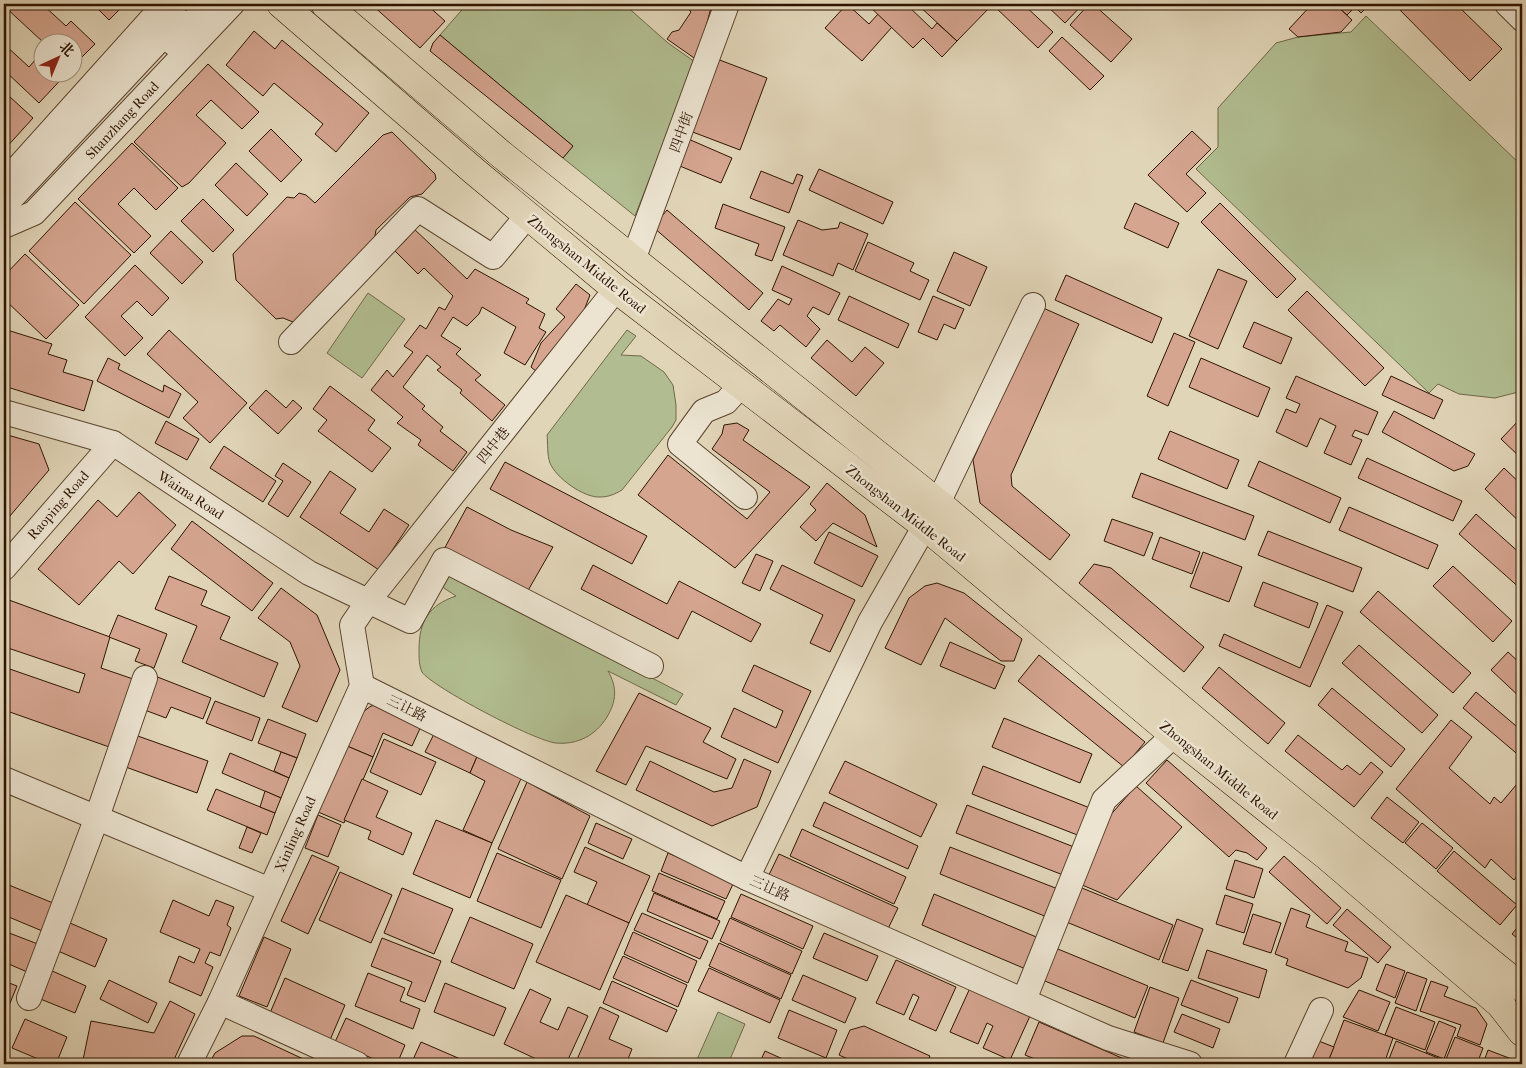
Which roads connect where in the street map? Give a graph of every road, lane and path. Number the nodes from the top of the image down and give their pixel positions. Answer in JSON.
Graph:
{"nodes":[{"id":1,"x":166,"y":4,"type":"edge"},
{"id":2,"x":193,"y":4,"type":"edge"},
{"id":3,"x":209,"y":4,"type":"edge"},
{"id":4,"x":232,"y":4,"type":"edge"},
{"id":5,"x":281,"y":4,"type":"edge"},
{"id":6,"x":325,"y":4,"type":"edge"},
{"id":7,"x":727,"y":4,"type":"edge"},
{"id":8,"x":1506,"y":4,"type":"edge"},
{"id":9,"x":1522,"y":19,"type":"edge"},
{"id":10,"x":9,"y":207,"type":"edge"},
{"id":11,"x":527,"y":216,"type":"junction"},
{"id":12,"x":633,"y":260,"type":"junction"},
{"id":13,"x":616,"y":289,"type":"junction"},
{"id":14,"x":1032,"y":305,"type":"dead end"},
{"id":15,"x":290,"y":342,"type":"dead end"},
{"id":16,"x":741,"y":385,"type":"junction"},
{"id":17,"x":4,"y":412,"type":"edge"},
{"id":18,"x":112,"y":443,"type":"junction"},
{"id":19,"x":745,"y":497,"type":"dead end"},
{"id":20,"x":931,"y":515,"type":"junction"},
{"id":21,"x":4,"y":568,"type":"edge"},
{"id":22,"x":369,"y":600,"type":"junction"},
{"id":23,"x":652,"y":666,"type":"dead end"},
{"id":24,"x":145,"y":678,"type":"dead end"},
{"id":25,"x":362,"y":686,"type":"junction"},
{"id":26,"x":1174,"y":735,"type":"junction"},
{"id":27,"x":4,"y":779,"type":"edge"},
{"id":28,"x":97,"y":817,"type":"junction"},
{"id":29,"x":747,"y":878,"type":"junction"},
{"id":30,"x":270,"y":890,"type":"junction"},
{"id":31,"x":1522,"y":987,"type":"edge"},
{"id":32,"x":29,"y":998,"type":"dead end"},
{"id":33,"x":1024,"y":1000,"type":"junction"},
{"id":34,"x":220,"y":1002,"type":"junction"},
{"id":35,"x":1320,"y":1010,"type":"dead end"},
{"id":36,"x":1522,"y":1033,"type":"edge"},
{"id":37,"x":189,"y":1064,"type":"edge"},
{"id":38,"x":357,"y":1064,"type":"edge"},
{"id":39,"x":1190,"y":1064,"type":"edge"},
{"id":40,"x":1296,"y":1064,"type":"edge"}],
"edges":[{"from":1,"to":10,"type":"street"},
{"from":2,"to":10,"type":"street","name":"Shanzhang Road"},
{"from":3,"to":10,"type":"street","name":"Shanzhang Road"},
{"from":4,"to":10,"type":"street","name":"Shanzhang Road"},
{"from":5,"to":11,"type":"main road","name":"Zhongshan Middle Road"},
{"from":6,"to":12,"type":"main road","name":"Zhongshan Middle Road"},
{"from":7,"to":12,"type":"street","name":"四中街"},
{"from":8,"to":9,"type":"street"},
{"from":11,"to":13,"type":"main road","name":"Zhongshan Middle Road"},
{"from":11,"to":15,"type":"street"},
{"from":12,"to":20,"type":"main road","name":"Zhongshan Middle Road"},
{"from":13,"to":16,"type":"main road","name":"Zhongshan Middle Road"},
{"from":13,"to":22,"type":"street","name":"四中巷"},
{"from":14,"to":20,"type":"street"},
{"from":16,"to":19,"type":"street"},
{"from":16,"to":20,"type":"main road","name":"Zhongshan Middle Road"},
{"from":17,"to":18,"type":"street","name":"Waima Road"},
{"from":18,"to":21,"type":"street","name":"Raoping Road"},
{"from":18,"to":22,"type":"street","name":"Waima Road"},
{"from":20,"to":26,"type":"main road","name":"Zhongshan Middle Road"},
{"from":20,"to":29,"type":"street"},
{"from":20,"to":31,"type":"main road","name":"Zhongshan Middle Road"},
{"from":22,"to":23,"type":"street","name":"Waima Road"},
{"from":22,"to":25,"type":"street"},
{"from":24,"to":28,"type":"street"},
{"from":25,"to":29,"type":"street","name":"三让路"},
{"from":25,"to":30,"type":"street","name":"Xinling Road"},
{"from":26,"to":33,"type":"street"},
{"from":26,"to":36,"type":"main road","name":"Zhongshan Middle Road"},
{"from":27,"to":28,"type":"street"},
{"from":28,"to":30,"type":"street"},
{"from":28,"to":32,"type":"street"},
{"from":29,"to":33,"type":"street","name":"三让路"},
{"from":30,"to":34,"type":"street","name":"Xinling Road"},
{"from":33,"to":39,"type":"street","name":"三让路"},
{"from":34,"to":37,"type":"street","name":"Xinling Road"},
{"from":34,"to":38,"type":"street"},
{"from":35,"to":40,"type":"street"}]}
